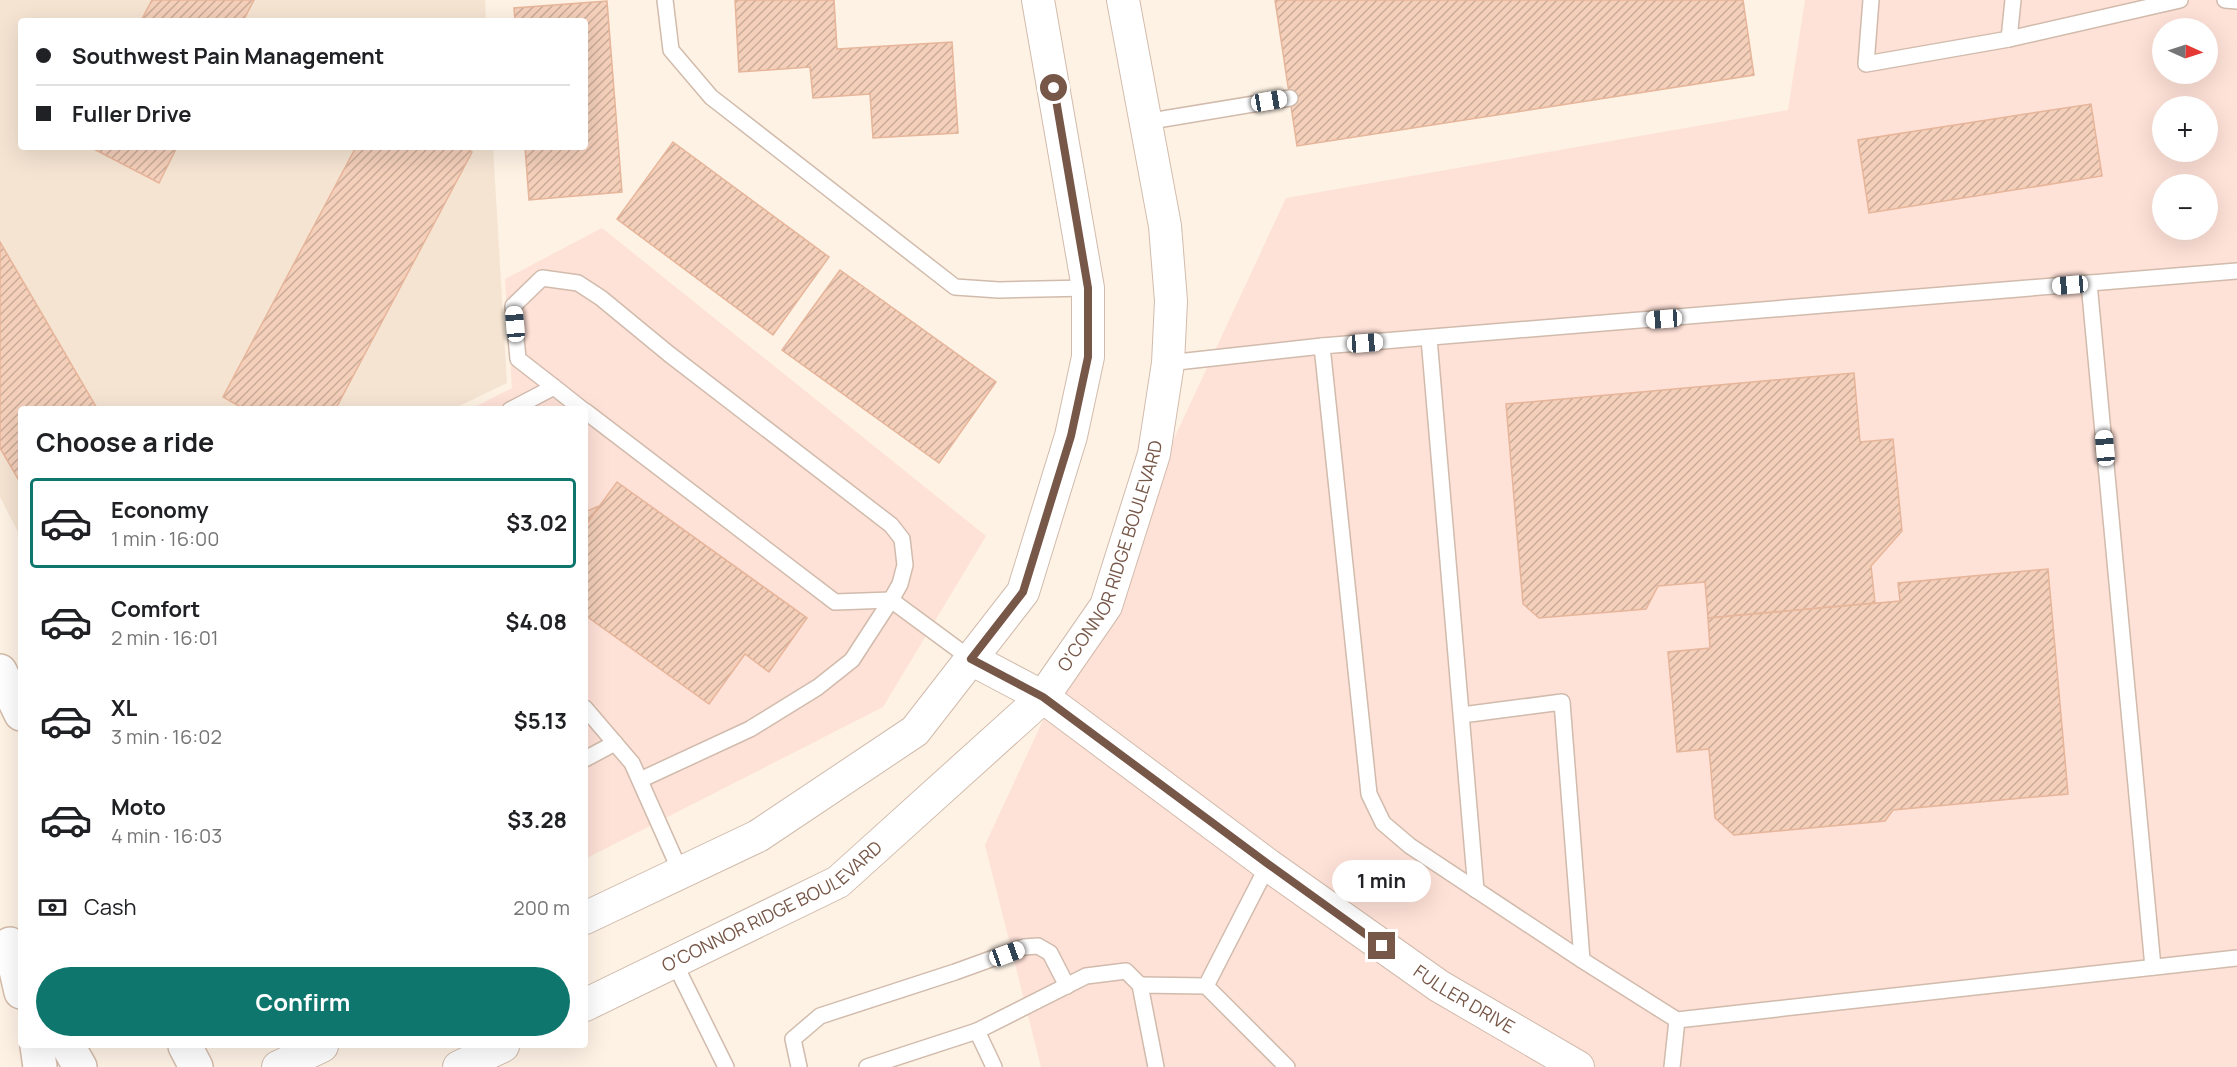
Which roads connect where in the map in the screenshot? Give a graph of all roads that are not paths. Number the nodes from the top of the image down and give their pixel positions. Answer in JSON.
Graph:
{"nodes":[{"id":1,"x":665,"y":0,"type":"edge"},
{"id":2,"x":1038,"y":0,"type":"edge"},
{"id":3,"x":1123,"y":0,"type":"edge"},
{"id":4,"x":1871,"y":0,"type":"edge"},
{"id":5,"x":2013,"y":0,"type":"edge"},
{"id":6,"x":2180,"y":0,"type":"edge"},
{"id":7,"x":2225,"y":0,"type":"edge"},
{"id":8,"x":2237,"y":1,"type":"edge"},
{"id":9,"x":2009,"y":39,"type":"junction"},
{"id":10,"x":1290,"y":98,"type":"dead end"},
{"id":11,"x":1146,"y":122,"type":"junction"},
{"id":12,"x":2237,"y":271,"type":"edge"},
{"id":13,"x":2090,"y":283,"type":"junction"},
{"id":14,"x":1088,"y":288,"type":"junction"},
{"id":15,"x":1430,"y":338,"type":"junction"},
{"id":16,"x":1322,"y":346,"type":"junction"},
{"id":17,"x":1168,"y":363,"type":"junction"},
{"id":18,"x":554,"y":387,"type":"junction"},
{"id":19,"x":518,"y":406,"type":"edge"},
{"id":20,"x":579,"y":406,"type":"edge"},
{"id":21,"x":588,"y":413,"type":"edge"},
{"id":22,"x":891,"y":600,"type":"junction"},
{"id":23,"x":971,"y":659,"type":"junction"},
{"id":24,"x":8,"y":672,"type":"edge"},
{"id":25,"x":1043,"y":697,"type":"junction"},
{"id":26,"x":18,"y":704,"type":"edge"},
{"id":27,"x":588,"y":712,"type":"edge"},
{"id":28,"x":1462,"y":715,"type":"junction"},
{"id":29,"x":615,"y":744,"type":"junction"},
{"id":30,"x":588,"y":758,"type":"edge"},
{"id":31,"x":639,"y":780,"type":"junction"},
{"id":32,"x":1268,"y":864,"type":"junction"},
{"id":33,"x":681,"y":873,"type":"junction"},
{"id":34,"x":1476,"y":890,"type":"junction"},
{"id":35,"x":588,"y":917,"type":"edge"},
{"id":36,"x":10,"y":944,"type":"edge"},
{"id":37,"x":2237,"y":958,"type":"edge"},
{"id":38,"x":1582,"y":960,"type":"junction"},
{"id":39,"x":674,"y":962,"type":"junction"},
{"id":40,"x":2153,"y":967,"type":"junction"},
{"id":41,"x":18,"y":979,"type":"edge"},
{"id":42,"x":1140,"y":985,"type":"junction"},
{"id":43,"x":1067,"y":986,"type":"junction"},
{"id":44,"x":1206,"y":986,"type":"junction"},
{"id":45,"x":588,"y":1004,"type":"edge"},
{"id":46,"x":1677,"y":1020,"type":"junction"},
{"id":47,"x":977,"y":1031,"type":"junction"},
{"id":48,"x":37,"y":1048,"type":"edge"},
{"id":49,"x":69,"y":1048,"type":"edge"},
{"id":50,"x":186,"y":1048,"type":"edge"},
{"id":51,"x":318,"y":1048,"type":"edge"},
{"id":52,"x":499,"y":1048,"type":"edge"},
{"id":53,"x":40,"y":1067,"type":"edge"},
{"id":54,"x":80,"y":1067,"type":"edge"},
{"id":55,"x":196,"y":1067,"type":"edge"},
{"id":56,"x":278,"y":1067,"type":"edge"},
{"id":57,"x":459,"y":1067,"type":"edge"},
{"id":58,"x":726,"y":1067,"type":"edge"},
{"id":59,"x":799,"y":1067,"type":"edge"},
{"id":60,"x":867,"y":1067,"type":"edge"},
{"id":61,"x":994,"y":1067,"type":"edge"},
{"id":62,"x":1156,"y":1067,"type":"edge"},
{"id":63,"x":1287,"y":1067,"type":"edge"},
{"id":64,"x":1578,"y":1067,"type":"edge"},
{"id":65,"x":1672,"y":1067,"type":"edge"}],
"edges":[{"from":1,"to":14,"type":"lane"},
{"from":2,"to":14,"type":"street"},
{"from":3,"to":11,"type":"street","name":"O'CONNOR RIDGE BOULEVARD"},
{"from":4,"to":9,"type":"lane"},
{"from":5,"to":9,"type":"lane"},
{"from":6,"to":9,"type":"lane"},
{"from":7,"to":8,"type":"lane"},
{"from":10,"to":11,"type":"lane"},
{"from":11,"to":17,"type":"street","name":"O'CONNOR RIDGE BOULEVARD"},
{"from":12,"to":13,"type":"lane"},
{"from":13,"to":15,"type":"lane"},
{"from":13,"to":40,"type":"lane"},
{"from":14,"to":23,"type":"street"},
{"from":15,"to":16,"type":"lane"},
{"from":15,"to":28,"type":"lane"},
{"from":16,"to":17,"type":"lane"},
{"from":16,"to":34,"type":"lane"},
{"from":17,"to":25,"type":"street","name":"O'CONNOR RIDGE BOULEVARD"},
{"from":18,"to":19,"type":"lane"},
{"from":18,"to":20,"type":"lane"},
{"from":18,"to":22,"type":"lane"},
{"from":21,"to":22,"type":"lane"},
{"from":22,"to":23,"type":"lane"},
{"from":22,"to":31,"type":"lane"},
{"from":23,"to":25,"type":"street","name":"FULLER DRIVE"},
{"from":23,"to":33,"type":"street"},
{"from":24,"to":26,"type":"main road"},
{"from":25,"to":32,"type":"street","name":"FULLER DRIVE"},
{"from":25,"to":39,"type":"street","name":"O'CONNOR RIDGE BOULEVARD"},
{"from":27,"to":29,"type":"lane"},
{"from":28,"to":34,"type":"lane"},
{"from":28,"to":38,"type":"lane"},
{"from":29,"to":30,"type":"lane"},
{"from":29,"to":31,"type":"lane"},
{"from":31,"to":33,"type":"lane"},
{"from":32,"to":44,"type":"lane"},
{"from":32,"to":64,"type":"street","name":"FULLER DRIVE"},
{"from":33,"to":35,"type":"street"},
{"from":34,"to":38,"type":"lane"},
{"from":36,"to":41,"type":"main road"},
{"from":37,"to":40,"type":"lane"},
{"from":38,"to":46,"type":"lane"},
{"from":39,"to":45,"type":"street","name":"O'CONNOR RIDGE BOULEVARD"},
{"from":39,"to":58,"type":"lane"},
{"from":40,"to":46,"type":"lane"},
{"from":42,"to":43,"type":"lane"},
{"from":42,"to":44,"type":"lane"},
{"from":42,"to":62,"type":"lane"},
{"from":43,"to":47,"type":"lane"},
{"from":43,"to":59,"type":"lane"},
{"from":44,"to":63,"type":"lane"},
{"from":46,"to":65,"type":"lane"},
{"from":47,"to":60,"type":"lane"},
{"from":47,"to":61,"type":"lane"},
{"from":48,"to":53,"type":"main road"},
{"from":49,"to":54,"type":"main road"},
{"from":50,"to":55,"type":"main road"},
{"from":51,"to":56,"type":"street"},
{"from":52,"to":57,"type":"street"}]}
